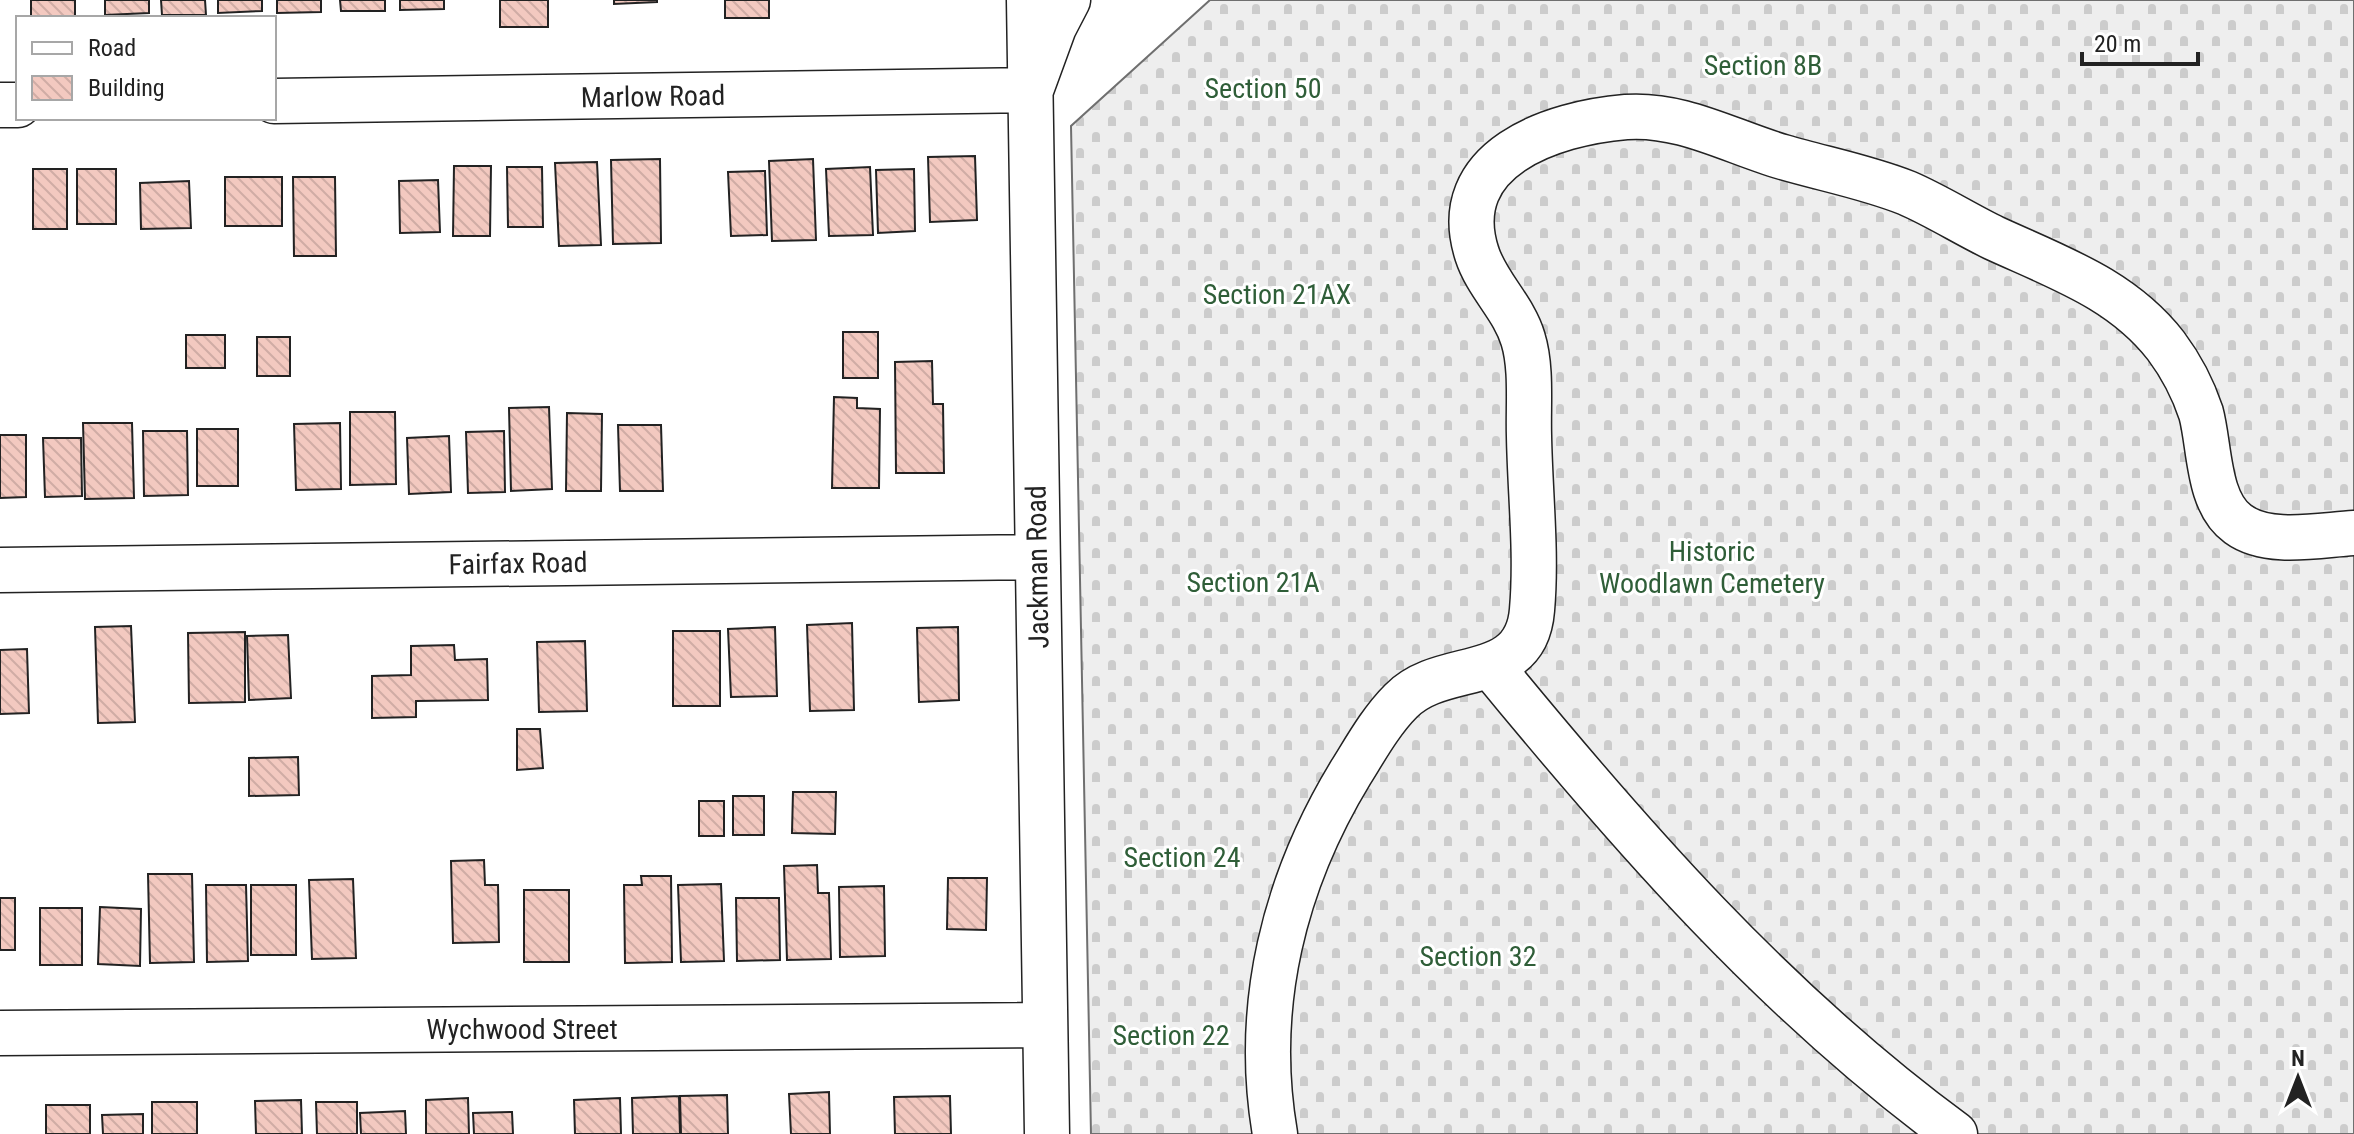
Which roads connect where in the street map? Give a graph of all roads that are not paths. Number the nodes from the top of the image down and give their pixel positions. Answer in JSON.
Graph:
{"nodes":[{"id":1,"x":1029,"y":0,"type":"edge"},
{"id":2,"x":1068,"y":0,"type":"edge"},
{"id":3,"x":1031,"y":90,"type":"junction"},
{"id":4,"x":276,"y":101,"type":"edge"},
{"id":5,"x":2354,"y":533,"type":"edge"},
{"id":6,"x":1037,"y":557,"type":"junction"},
{"id":7,"x":0,"y":570,"type":"edge"},
{"id":8,"x":1490,"y":665,"type":"junction"},
{"id":9,"x":1045,"y":1025,"type":"junction"},
{"id":10,"x":0,"y":1033,"type":"edge"},
{"id":11,"x":1047,"y":1134,"type":"edge"},
{"id":12,"x":1275,"y":1134,"type":"edge"},
{"id":13,"x":1955,"y":1134,"type":"edge"}],
"edges":[{"from":1,"to":3,"type":"street","name":"Jackman Road"},
{"from":2,"to":3,"type":"street"},
{"from":3,"to":4,"type":"street","name":"Marlow Road"},
{"from":3,"to":6,"type":"street","name":"Jackman Road"},
{"from":5,"to":8,"type":"street"},
{"from":6,"to":7,"type":"street","name":"Fairfax Road"},
{"from":6,"to":9,"type":"street","name":"Jackman Road"},
{"from":8,"to":12,"type":"street"},
{"from":8,"to":13,"type":"street"},
{"from":9,"to":10,"type":"street","name":"Wychwood Street"},
{"from":9,"to":11,"type":"street","name":"Jackman Road"}]}
